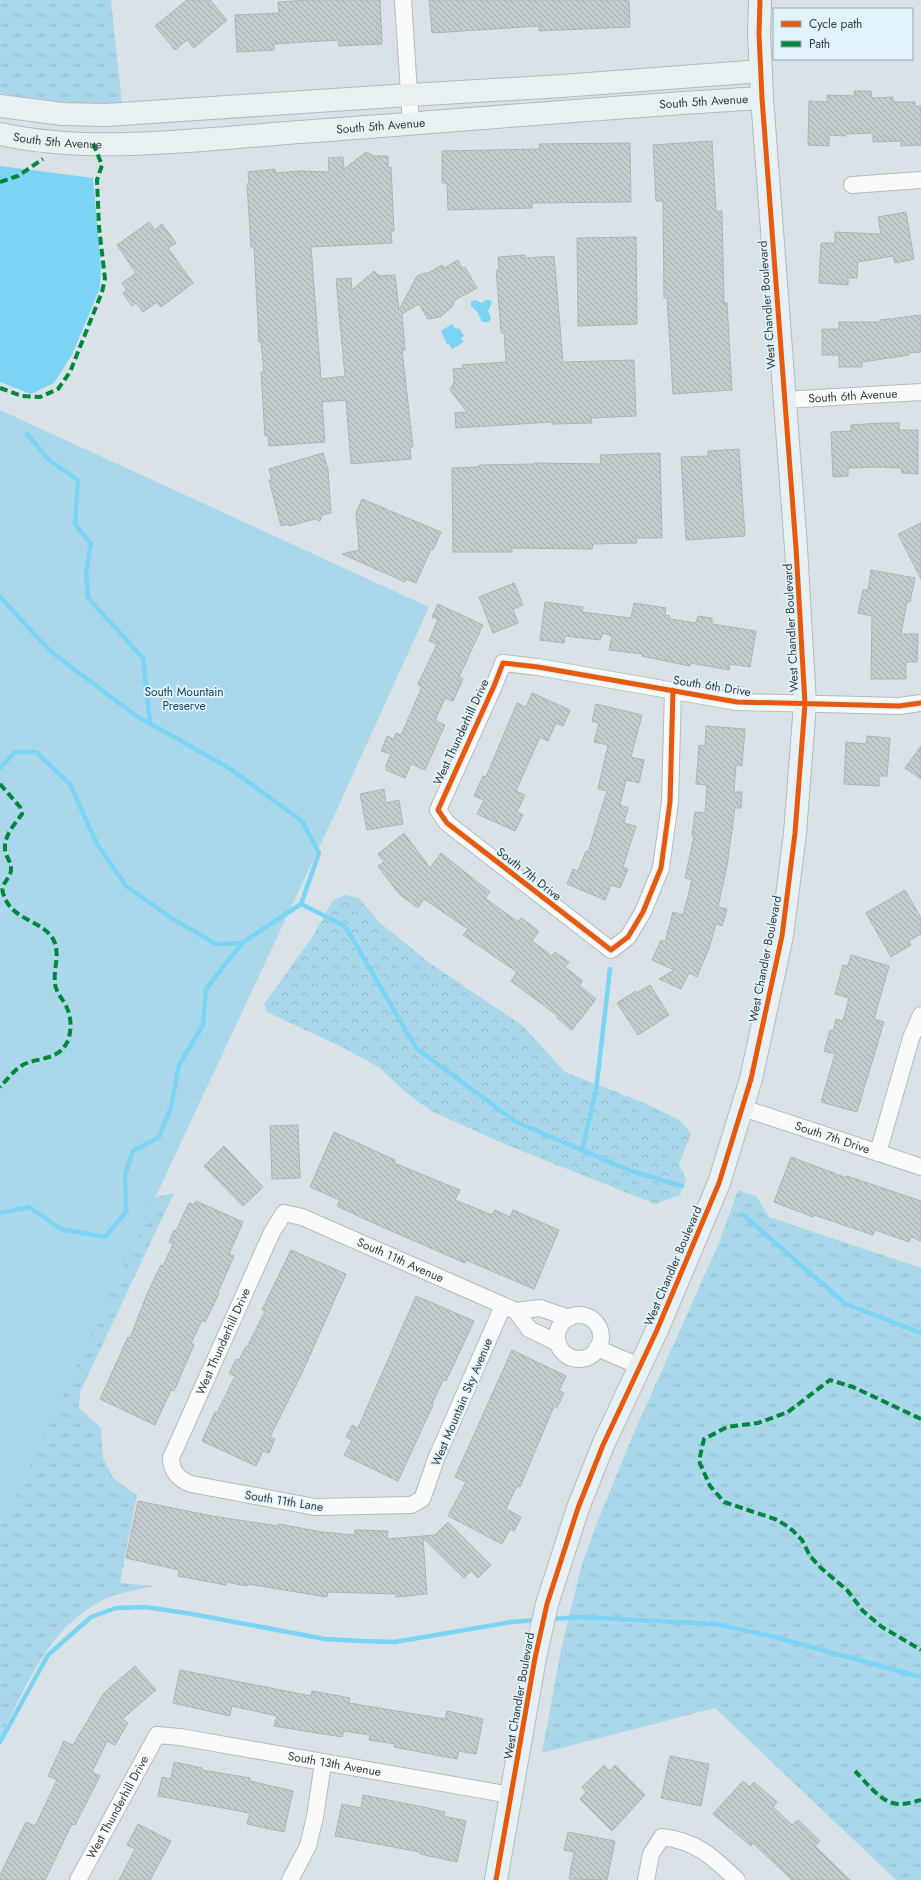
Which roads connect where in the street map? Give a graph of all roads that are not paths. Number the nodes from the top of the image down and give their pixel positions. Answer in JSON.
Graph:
{"nodes":[{"id":1,"x":403,"y":0,"type":"edge"},
{"id":2,"x":760,"y":0,"type":"edge"},
{"id":3,"x":761,"y":71,"type":"junction"},
{"id":4,"x":409,"y":94,"type":"junction"},
{"id":5,"x":762,"y":98,"type":"junction"},
{"id":6,"x":0,"y":106,"type":"edge"},
{"id":7,"x":411,"y":124,"type":"junction"},
{"id":8,"x":0,"y":134,"type":"edge"},
{"id":9,"x":921,"y":180,"type":"edge"},
{"id":10,"x":852,"y":185,"type":"dead end"},
{"id":11,"x":921,"y":392,"type":"edge"},
{"id":12,"x":784,"y":400,"type":"junction"},
{"id":13,"x":502,"y":663,"type":"joint"},
{"id":14,"x":673,"y":690,"type":"junction"},
{"id":15,"x":921,"y":703,"type":"edge"},
{"id":16,"x":805,"y":704,"type":"junction"},
{"id":17,"x":438,"y":810,"type":"joint"},
{"id":18,"x":921,"y":1015,"type":"edge"},
{"id":19,"x":743,"y":1108,"type":"junction"},
{"id":20,"x":878,"y":1153,"type":"junction"},
{"id":21,"x":921,"y":1167,"type":"edge"},
{"id":22,"x":284,"y":1213,"type":"joint"},
{"id":23,"x":509,"y":1309,"type":"junction"},
{"id":24,"x":569,"y":1318,"type":"junction"},
{"id":25,"x":558,"y":1342,"type":"junction"},
{"id":26,"x":598,"y":1348,"type":"junction"},
{"id":27,"x":639,"y":1366,"type":"junction"},
{"id":28,"x":174,"y":1472,"type":"joint"},
{"id":29,"x":422,"y":1499,"type":"joint"},
{"id":30,"x":157,"y":1735,"type":"joint"},
{"id":31,"x":323,"y":1763,"type":"junction"},
{"id":32,"x":511,"y":1795,"type":"junction"},
{"id":33,"x":78,"y":1880,"type":"edge"},
{"id":34,"x":290,"y":1880,"type":"edge"},
{"id":35,"x":496,"y":1880,"type":"edge"},
{"id":36,"x":646,"y":1880,"type":"edge"},
{"id":37,"x":737,"y":1880,"type":"edge"}],
"edges":[{"from":1,"to":4,"type":"street"},
{"from":2,"to":3,"type":"main road","name":"West Chandler Boulevard"},
{"from":3,"to":4,"type":"main road"},
{"from":3,"to":5,"type":"main road","name":"West Chandler Boulevard"},
{"from":4,"to":6,"type":"main road"},
{"from":4,"to":7,"type":"street"},
{"from":5,"to":7,"type":"main road","name":"South 5th Avenue"},
{"from":5,"to":12,"type":"main road","name":"West Chandler Boulevard"},
{"from":7,"to":8,"type":"main road","name":"South 5th Avenue"},
{"from":9,"to":10,"type":"street"},
{"from":11,"to":12,"type":"street","name":"South 6th Avenue"},
{"from":12,"to":16,"type":"main road","name":"West Chandler Boulevard"},
{"from":13,"to":14,"type":"street","name":"South 6th Drive"},
{"from":13,"to":17,"type":"street","name":"West Thunderhill Drive"},
{"from":14,"to":16,"type":"street","name":"South 6th Drive"},
{"from":14,"to":17,"type":"street","name":"South 7th Drive"},
{"from":15,"to":16,"type":"street","name":"South 6th Drive"},
{"from":16,"to":19,"type":"main road","name":"West Chandler Boulevard"},
{"from":18,"to":20,"type":"street"},
{"from":19,"to":20,"type":"street","name":"South 7th Drive"},
{"from":19,"to":27,"type":"main road","name":"West Chandler Boulevard"},
{"from":20,"to":21,"type":"street","name":"South 7th Drive"},
{"from":22,"to":23,"type":"street","name":"South 11th Avenue"},
{"from":22,"to":28,"type":"street","name":"West Thunderhill Drive"},
{"from":23,"to":24,"type":"street"},
{"from":23,"to":25,"type":"street"},
{"from":23,"to":29,"type":"street","name":"West Mountain Sky Avenue"},
{"from":24,"to":25,"type":"street"},
{"from":24,"to":26,"type":"street"},
{"from":25,"to":26,"type":"street"},
{"from":26,"to":27,"type":"street"},
{"from":27,"to":32,"type":"main road","name":"West Chandler Boulevard"},
{"from":28,"to":29,"type":"street","name":"South 11th Lane"},
{"from":30,"to":31,"type":"street","name":"South 13th Avenue"},
{"from":30,"to":33,"type":"street","name":"West Thunderhill Drive"},
{"from":31,"to":32,"type":"street","name":"South 13th Avenue"},
{"from":31,"to":34,"type":"street"},
{"from":32,"to":35,"type":"main road","name":"West Chandler Boulevard"},
{"from":36,"to":37,"type":"street"}]}
